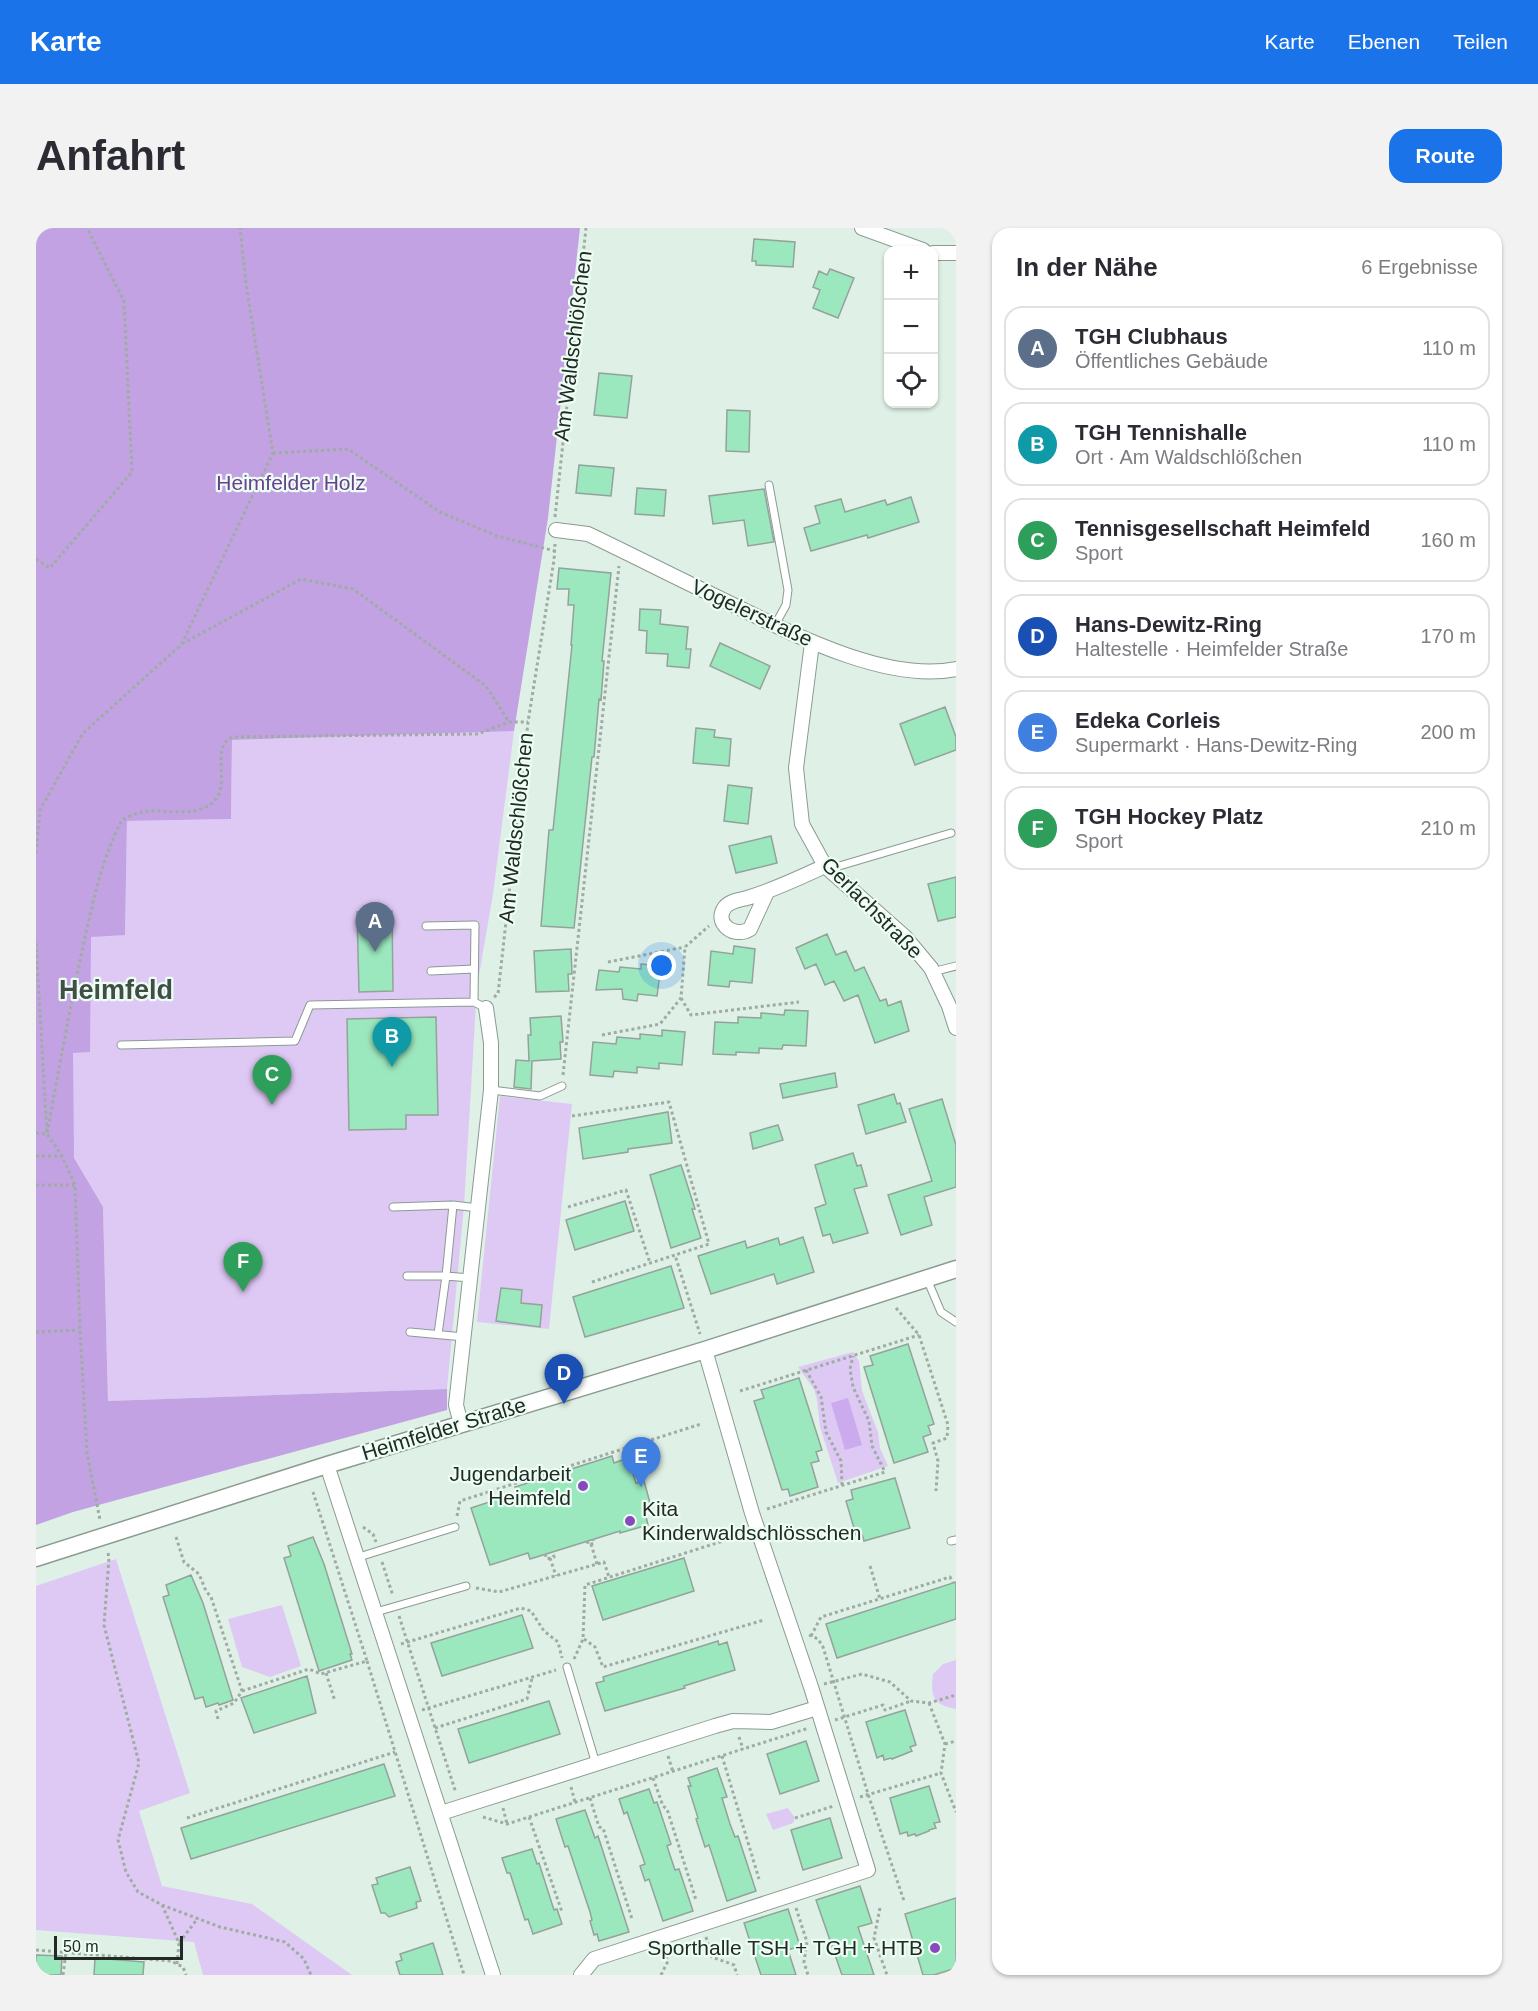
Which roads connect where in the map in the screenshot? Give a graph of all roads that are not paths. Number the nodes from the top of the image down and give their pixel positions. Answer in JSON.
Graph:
{"nodes":[{"id":1,"x":862,"y":228,"type":"edge"},
{"id":2,"x":912,"y":246,"type":"edge"},
{"id":3,"x":938,"y":253,"type":"edge"},
{"id":4,"x":956,"y":254,"type":"edge"},
{"id":5,"x":769,"y":485,"type":"dead end"},
{"id":6,"x":556,"y":530,"type":"road end"},
{"id":7,"x":775,"y":625,"type":"junction"},
{"id":8,"x":812,"y":643,"type":"junction"},
{"id":9,"x":956,"y":669,"type":"edge"},
{"id":10,"x":951,"y":833,"type":"dead end"},
{"id":11,"x":827,"y":868,"type":"junction"},
{"id":12,"x":767,"y":892,"type":"junction"},
{"id":13,"x":426,"y":926,"type":"dead end"},
{"id":14,"x":956,"y":966,"type":"edge"},
{"id":15,"x":474,"y":969,"type":"junction"},
{"id":16,"x":431,"y":971,"type":"dead end"},
{"id":17,"x":932,"y":972,"type":"junction"},
{"id":18,"x":480,"y":1005,"type":"junction"},
{"id":19,"x":956,"y":1028,"type":"edge"},
{"id":20,"x":121,"y":1045,"type":"dead end"},
{"id":21,"x":562,"y":1086,"type":"road end"},
{"id":22,"x":491,"y":1090,"type":"junction"},
{"id":23,"x":453,"y":1205,"type":"junction"},
{"id":24,"x":393,"y":1206,"type":"dead end"},
{"id":25,"x":478,"y":1208,"type":"junction"},
{"id":26,"x":956,"y":1269,"type":"edge"},
{"id":27,"x":407,"y":1276,"type":"dead end"},
{"id":28,"x":446,"y":1276,"type":"junction"},
{"id":29,"x":470,"y":1278,"type":"junction"},
{"id":30,"x":926,"y":1278,"type":"junction"},
{"id":31,"x":956,"y":1322,"type":"edge"},
{"id":32,"x":410,"y":1332,"type":"dead end"},
{"id":33,"x":438,"y":1334,"type":"junction"},
{"id":34,"x":464,"y":1337,"type":"junction"},
{"id":35,"x":705,"y":1350,"type":"junction"},
{"id":36,"x":461,"y":1424,"type":"junction"},
{"id":37,"x":327,"y":1465,"type":"junction"},
{"id":38,"x":455,"y":1527,"type":"road end"},
{"id":39,"x":359,"y":1557,"type":"junction"},
{"id":40,"x":36,"y":1558,"type":"edge"},
{"id":41,"x":466,"y":1586,"type":"road end"},
{"id":42,"x":376,"y":1612,"type":"junction"},
{"id":43,"x":567,"y":1667,"type":"road end"},
{"id":44,"x":817,"y":1708,"type":"junction"},
{"id":45,"x":596,"y":1764,"type":"junction"},
{"id":46,"x":441,"y":1813,"type":"junction"},
{"id":47,"x":493,"y":1975,"type":"edge"},
{"id":48,"x":581,"y":1975,"type":"edge"}],
"edges":[{"from":1,"to":2,"type":"street"},
{"from":3,"to":4,"type":"street"},
{"from":5,"to":7,"type":"lane"},
{"from":6,"to":7,"type":"street","name":"Vogelerstraße"},
{"from":7,"to":8,"type":"street","name":"Vogelerstraße"},
{"from":8,"to":9,"type":"street","name":"Vogelerstraße"},
{"from":8,"to":11,"type":"street","name":"Gerlachstraße"},
{"from":10,"to":11,"type":"lane"},
{"from":11,"to":12,"type":"street"},
{"from":11,"to":17,"type":"street","name":"Gerlachstraße"},
{"from":12,"to":12,"type":"street"},
{"from":13,"to":15,"type":"lane"},
{"from":14,"to":17,"type":"lane"},
{"from":15,"to":16,"type":"lane"},
{"from":15,"to":18,"type":"lane"},
{"from":17,"to":19,"type":"street","name":"Gerlachstraße"},
{"from":18,"to":20,"type":"lane"},
{"from":18,"to":22,"type":"street"},
{"from":21,"to":22,"type":"lane"},
{"from":22,"to":25,"type":"street"},
{"from":23,"to":24,"type":"lane"},
{"from":23,"to":25,"type":"lane"},
{"from":23,"to":28,"type":"lane"},
{"from":25,"to":29,"type":"street"},
{"from":26,"to":30,"type":"street","name":"Heimfelder Straße"},
{"from":27,"to":28,"type":"lane"},
{"from":28,"to":29,"type":"lane"},
{"from":28,"to":33,"type":"lane"},
{"from":29,"to":34,"type":"street"},
{"from":30,"to":31,"type":"lane"},
{"from":30,"to":35,"type":"street","name":"Heimfelder Straße"},
{"from":32,"to":33,"type":"lane"},
{"from":33,"to":34,"type":"lane"},
{"from":34,"to":36,"type":"street"},
{"from":35,"to":36,"type":"street","name":"Heimfelder Straße"},
{"from":35,"to":44,"type":"street"},
{"from":36,"to":37,"type":"street","name":"Heimfelder Straße"},
{"from":37,"to":39,"type":"street"},
{"from":37,"to":40,"type":"street","name":"Heimfelder Straße"},
{"from":38,"to":39,"type":"lane"},
{"from":39,"to":42,"type":"street"},
{"from":41,"to":42,"type":"lane"},
{"from":42,"to":46,"type":"street"},
{"from":43,"to":45,"type":"lane"},
{"from":44,"to":45,"type":"street"},
{"from":44,"to":48,"type":"street"},
{"from":45,"to":46,"type":"street"},
{"from":46,"to":47,"type":"street"}]}
